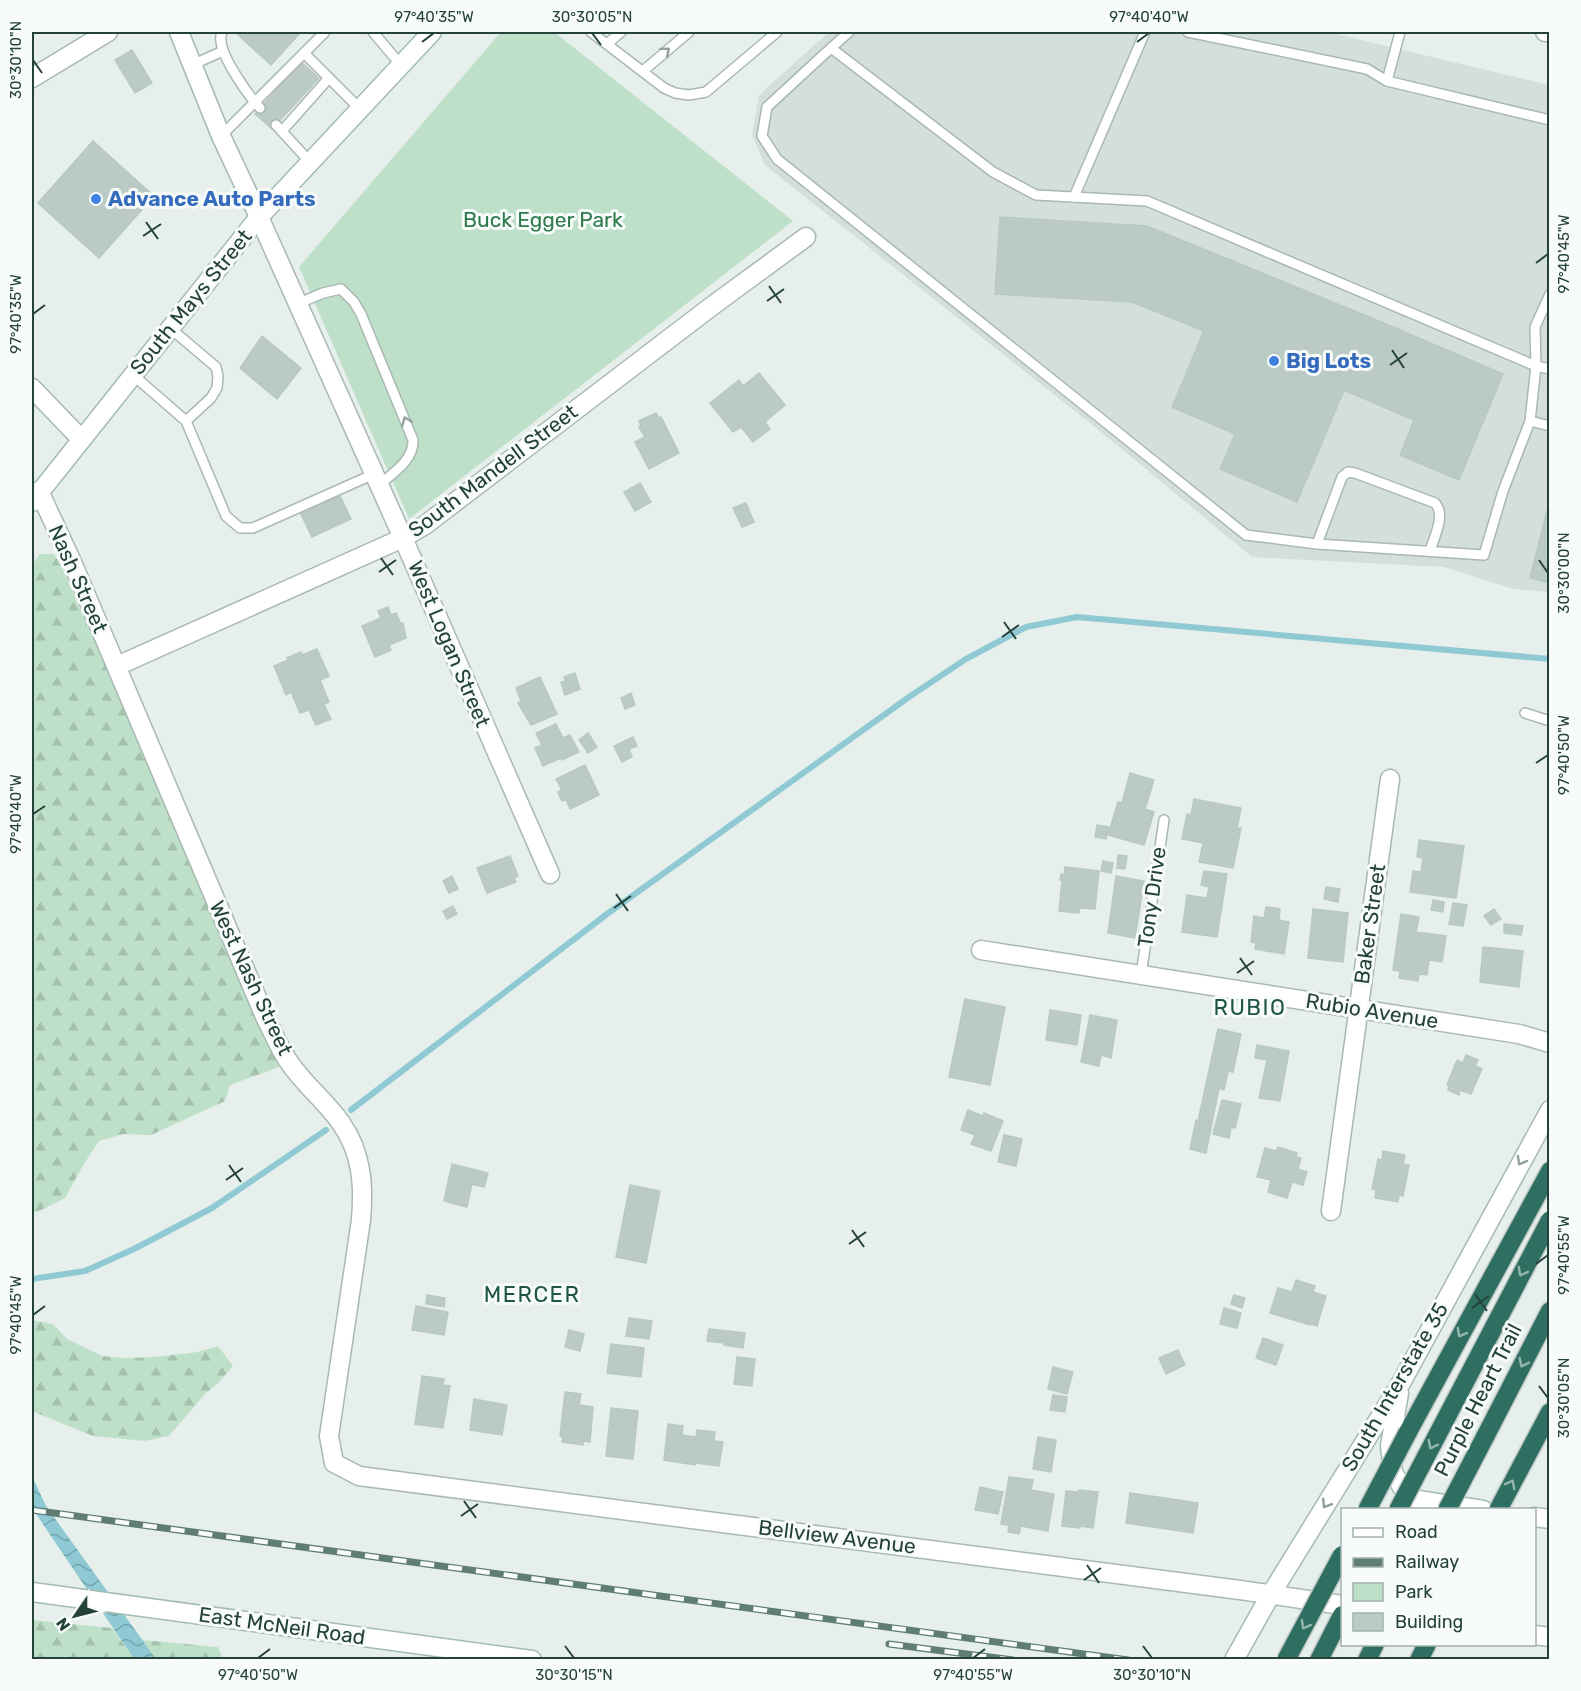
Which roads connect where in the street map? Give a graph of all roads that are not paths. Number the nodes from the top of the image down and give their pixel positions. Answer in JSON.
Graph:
{"nodes":[{"id":1,"x":108,"y":32,"type":"edge"},
{"id":2,"x":179,"y":32,"type":"edge"},
{"id":3,"x":222,"y":32,"type":"edge"},
{"id":4,"x":325,"y":32,"type":"edge"},
{"id":5,"x":373,"y":32,"type":"edge"},
{"id":6,"x":432,"y":32,"type":"edge"},
{"id":7,"x":591,"y":32,"type":"edge"},
{"id":8,"x":621,"y":32,"type":"edge"},
{"id":9,"x":689,"y":32,"type":"edge"},
{"id":10,"x":777,"y":32,"type":"edge"},
{"id":11,"x":849,"y":32,"type":"edge"},
{"id":12,"x":1145,"y":32,"type":"edge"},
{"id":13,"x":1188,"y":32,"type":"edge"},
{"id":14,"x":1400,"y":32,"type":"edge"},
{"id":15,"x":607,"y":44,"type":"junction"},
{"id":16,"x":831,"y":48,"type":"junction"},
{"id":17,"x":223,"y":51,"type":"junction"},
{"id":18,"x":304,"y":53,"type":"junction"},
{"id":19,"x":400,"y":64,"type":"junction"},
{"id":20,"x":192,"y":65,"type":"junction"},
{"id":21,"x":642,"y":71,"type":"junction"},
{"id":22,"x":32,"y":78,"type":"edge"},
{"id":23,"x":329,"y":78,"type":"junction"},
{"id":24,"x":1387,"y":81,"type":"junction"},
{"id":25,"x":257,"y":105,"type":"junction"},
{"id":26,"x":360,"y":109,"type":"junction"},
{"id":27,"x":1550,"y":120,"type":"edge"},
{"id":28,"x":221,"y":135,"type":"junction"},
{"id":29,"x":310,"y":162,"type":"junction"},
{"id":30,"x":1074,"y":197,"type":"junction"},
{"id":31,"x":259,"y":218,"type":"junction"},
{"id":32,"x":806,"y":237,"type":"dead end"},
{"id":33,"x":1550,"y":294,"type":"edge"},
{"id":34,"x":297,"y":304,"type":"junction"},
{"id":35,"x":170,"y":328,"type":"junction"},
{"id":36,"x":1536,"y":366,"type":"junction"},
{"id":37,"x":1550,"y":369,"type":"edge"},
{"id":38,"x":133,"y":375,"type":"junction"},
{"id":39,"x":32,"y":388,"type":"edge"},
{"id":40,"x":186,"y":421,"type":"junction"},
{"id":41,"x":1530,"y":421,"type":"junction"},
{"id":42,"x":1550,"y":426,"type":"edge"},
{"id":43,"x":81,"y":439,"type":"junction"},
{"id":44,"x":377,"y":479,"type":"junction"},
{"id":45,"x":35,"y":496,"type":"edge"},
{"id":46,"x":403,"y":538,"type":"junction"},
{"id":47,"x":1317,"y":544,"type":"junction"},
{"id":48,"x":1430,"y":551,"type":"junction"},
{"id":49,"x":117,"y":666,"type":"junction"},
{"id":50,"x":1526,"y":713,"type":"dead end"},
{"id":51,"x":1550,"y":721,"type":"edge"},
{"id":52,"x":1390,"y":779,"type":"dead end"},
{"id":53,"x":1164,"y":820,"type":"dead end"},
{"id":54,"x":550,"y":874,"type":"dead end"},
{"id":55,"x":981,"y":950,"type":"dead end"},
{"id":56,"x":1141,"y":975,"type":"junction"},
{"id":57,"x":1359,"y":1009,"type":"junction"},
{"id":58,"x":1550,"y":1043,"type":"edge"},
{"id":59,"x":1550,"y":1110,"type":"edge"},
{"id":60,"x":1550,"y":1171,"type":"edge"},
{"id":61,"x":1332,"y":1211,"type":"dead end"},
{"id":62,"x":1550,"y":1220,"type":"edge"},
{"id":63,"x":1550,"y":1311,"type":"edge"},
{"id":64,"x":1401,"y":1383,"type":"junction"},
{"id":65,"x":1550,"y":1412,"type":"edge"},
{"id":66,"x":334,"y":1463,"type":"joint"},
{"id":67,"x":1367,"y":1508,"type":"edge"},
{"id":68,"x":1399,"y":1508,"type":"edge"},
{"id":69,"x":1448,"y":1508,"type":"edge"},
{"id":70,"x":1476,"y":1508,"type":"edge"},
{"id":71,"x":1499,"y":1508,"type":"edge"},
{"id":72,"x":1341,"y":1557,"type":"edge"},
{"id":73,"x":32,"y":1592,"type":"edge"},
{"id":74,"x":1271,"y":1594,"type":"junction"},
{"id":75,"x":1341,"y":1605,"type":"edge"},
{"id":76,"x":1341,"y":1617,"type":"edge"},
{"id":77,"x":532,"y":1659,"type":"edge"},
{"id":78,"x":1234,"y":1659,"type":"edge"},
{"id":79,"x":1286,"y":1659,"type":"edge"},
{"id":80,"x":1319,"y":1659,"type":"edge"}],
"edges":[{"from":1,"to":22,"type":"street"},
{"from":2,"to":20,"type":"street","name":"West Logan Street"},
{"from":3,"to":17,"type":"lane"},
{"from":4,"to":18,"type":"lane"},
{"from":5,"to":19,"type":"lane"},
{"from":6,"to":19,"type":"street","name":"South Mays Street"},
{"from":7,"to":15,"type":"lane"},
{"from":8,"to":15,"type":"lane"},
{"from":21,"to":9,"type":"lane","one_way":true},
{"from":10,"to":21,"type":"lane"},
{"from":11,"to":16,"type":"lane"},
{"from":12,"to":30,"type":"lane"},
{"from":13,"to":24,"type":"lane"},
{"from":14,"to":24,"type":"lane"},
{"from":15,"to":21,"type":"lane"},
{"from":16,"to":30,"type":"lane"},
{"from":16,"to":47,"type":"lane"},
{"from":17,"to":20,"type":"lane"},
{"from":17,"to":25,"type":"lane"},
{"from":18,"to":23,"type":"lane"},
{"from":18,"to":25,"type":"lane"},
{"from":19,"to":26,"type":"street","name":"South Mays Street"},
{"from":20,"to":28,"type":"street","name":"West Logan Street"},
{"from":23,"to":26,"type":"lane"},
{"from":23,"to":29,"type":"lane"},
{"from":24,"to":27,"type":"lane"},
{"from":25,"to":28,"type":"lane"},
{"from":26,"to":29,"type":"street","name":"South Mays Street"},
{"from":28,"to":31,"type":"street","name":"West Logan Street"},
{"from":29,"to":31,"type":"street","name":"South Mays Street"},
{"from":30,"to":36,"type":"lane"},
{"from":31,"to":34,"type":"street","name":"West Logan Street"},
{"from":31,"to":35,"type":"street","name":"South Mays Street"},
{"from":32,"to":46,"type":"street","name":"South Mandell Street"},
{"from":33,"to":36,"type":"lane"},
{"from":34,"to":44,"type":"street","name":"West Logan Street"},
{"from":44,"to":34,"type":"lane","one_way":true},
{"from":35,"to":38,"type":"street","name":"South Mays Street"},
{"from":35,"to":40,"type":"lane"},
{"from":36,"to":37,"type":"lane"},
{"from":36,"to":41,"type":"lane"},
{"from":38,"to":40,"type":"lane"},
{"from":38,"to":43,"type":"street","name":"South Mays Street"},
{"from":39,"to":43,"type":"street"},
{"from":40,"to":44,"type":"lane"},
{"from":41,"to":42,"type":"lane"},
{"from":41,"to":48,"type":"lane"},
{"from":43,"to":45,"type":"street","name":"South Mays Street"},
{"from":44,"to":46,"type":"street","name":"West Logan Street"},
{"from":45,"to":49,"type":"street","name":"Nash Street"},
{"from":46,"to":49,"type":"street","name":"South Mandell Street"},
{"from":46,"to":54,"type":"street","name":"West Logan Street"},
{"from":47,"to":48,"type":"lane"},
{"from":47,"to":48,"type":"lane"},
{"from":49,"to":66,"type":"street","name":"West Nash Street"},
{"from":50,"to":51,"type":"lane"},
{"from":52,"to":57,"type":"street","name":"Baker Street"},
{"from":53,"to":56,"type":"lane","name":"Tony Drive"},
{"from":55,"to":56,"type":"street","name":"Rubio Avenue"},
{"from":56,"to":57,"type":"street","name":"Rubio Avenue"},
{"from":57,"to":58,"type":"street","name":"Rubio Avenue"},
{"from":57,"to":61,"type":"street","name":"Baker Street"},
{"from":59,"to":64,"type":"street","name":"South Interstate 35","one_way":true},
{"from":60,"to":67,"type":"highway","one_way":true,"bridge":true},
{"from":62,"to":68,"type":"highway","one_way":true,"bridge":true},
{"from":63,"to":69,"type":"highway","name":"Purple Heart Trail","one_way":true,"bridge":true},
{"from":64,"to":70,"type":"street"},
{"from":64,"to":74,"type":"street","name":"South Interstate 35","one_way":true},
{"from":71,"to":65,"type":"highway","one_way":true},
{"from":66,"to":74,"type":"street","name":"Bellview Avenue"},
{"from":72,"to":79,"type":"highway","one_way":true,"bridge":true},
{"from":73,"to":77,"type":"street","name":"East McNeil Road"},
{"from":74,"to":75,"type":"street","name":"Bellview Avenue"},
{"from":74,"to":78,"type":"street","name":"South Interstate 35"},
{"from":76,"to":80,"type":"highway"}]}
